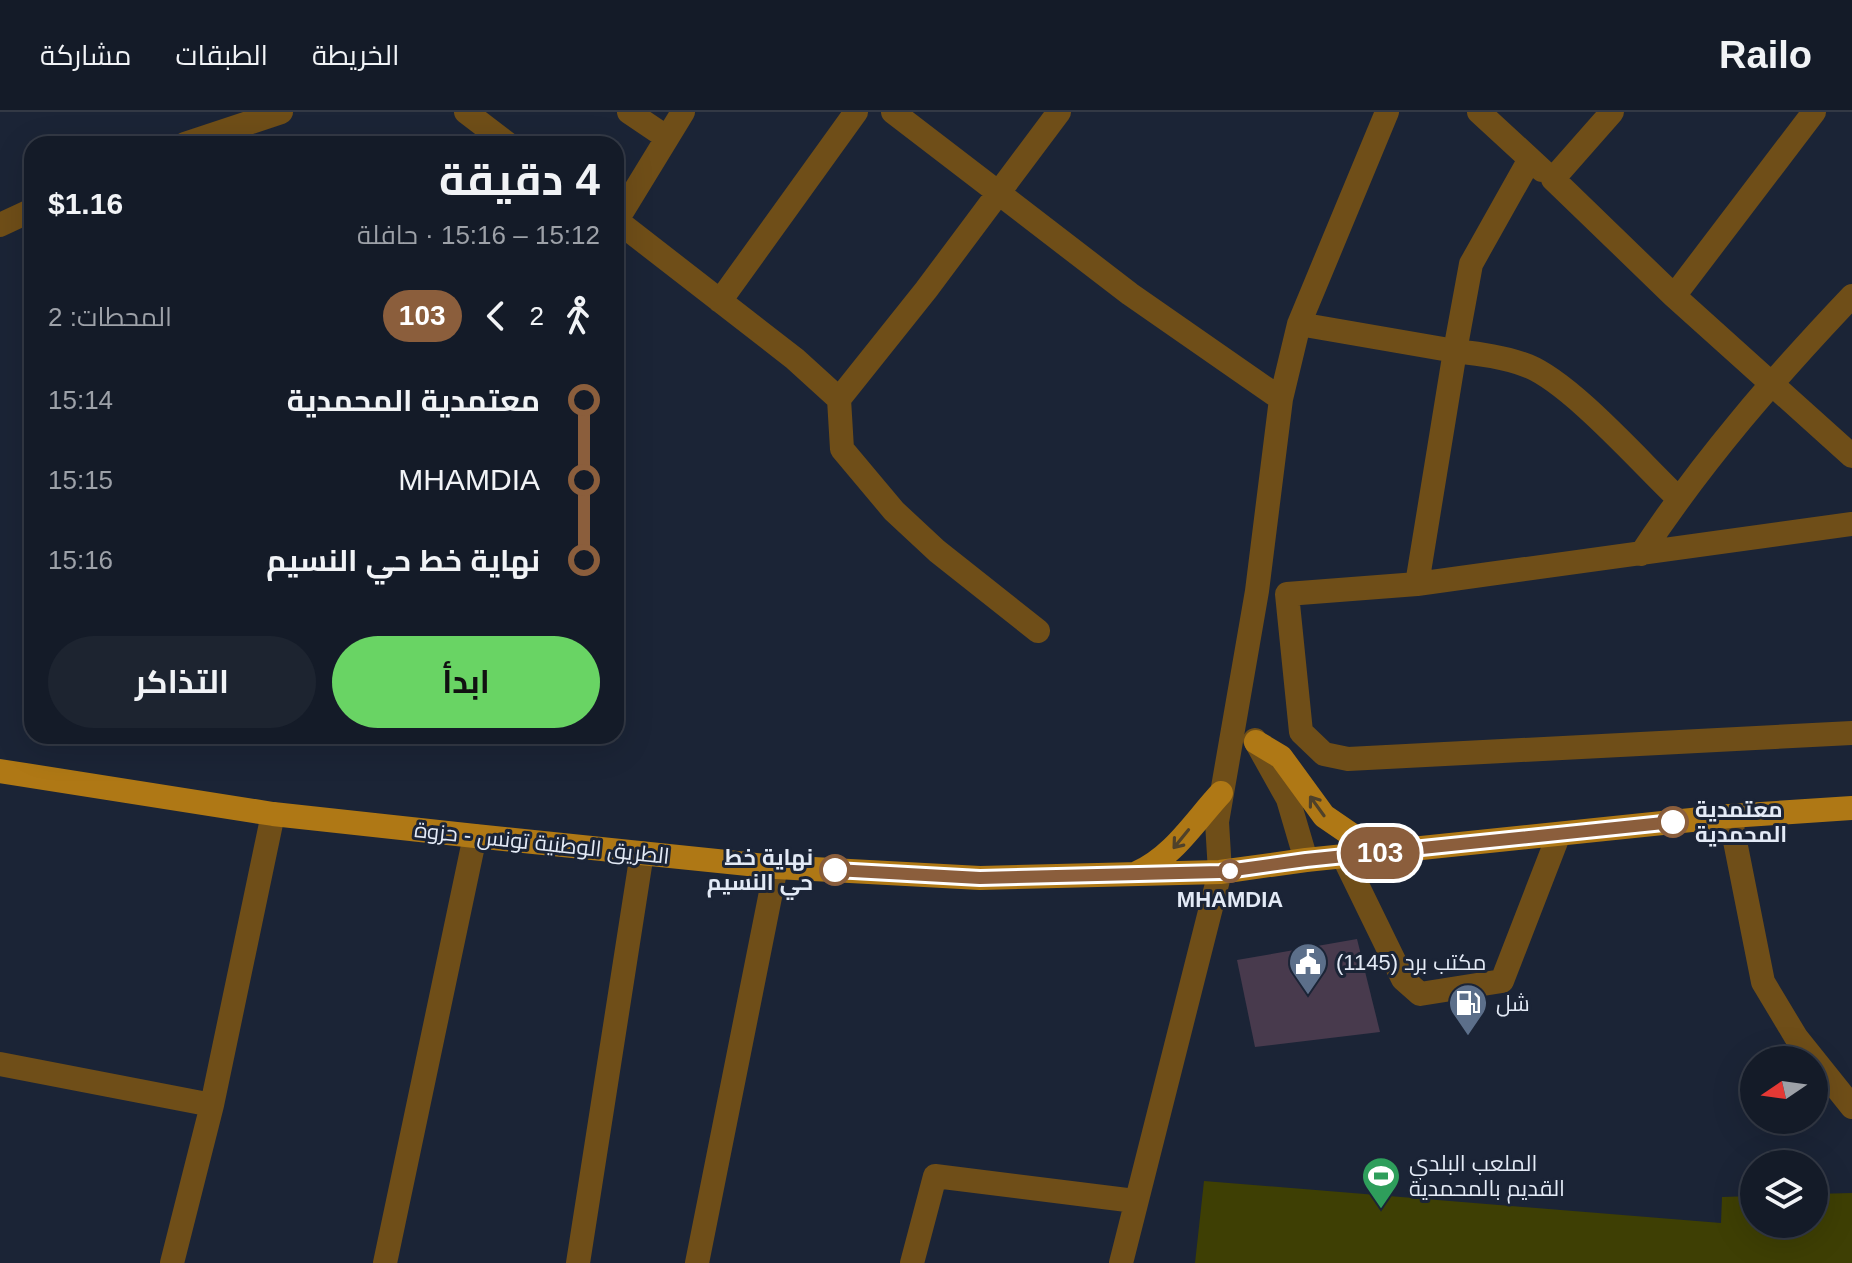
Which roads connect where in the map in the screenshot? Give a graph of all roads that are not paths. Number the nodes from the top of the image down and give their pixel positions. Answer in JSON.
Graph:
{"nodes":[{"id":1,"x":281,"y":112,"type":"edge"},
{"id":2,"x":466,"y":112,"type":"edge"},
{"id":3,"x":629,"y":112,"type":"edge"},
{"id":4,"x":683,"y":112,"type":"edge"},
{"id":5,"x":856,"y":112,"type":"edge"},
{"id":6,"x":893,"y":112,"type":"edge"},
{"id":7,"x":1059,"y":112,"type":"edge"},
{"id":8,"x":1387,"y":112,"type":"edge"},
{"id":9,"x":1479,"y":112,"type":"edge"},
{"id":10,"x":1612,"y":112,"type":"edge"},
{"id":11,"x":1814,"y":112,"type":"edge"},
{"id":12,"x":209,"y":136,"type":"edge"},
{"id":13,"x":498,"y":136,"type":"edge"},
{"id":14,"x":666,"y":137,"type":"junction"},
{"id":15,"x":1530,"y":159,"type":"junction"},
{"id":16,"x":1553,"y":179,"type":"junction"},
{"id":17,"x":998,"y":190,"type":"junction"},
{"id":18,"x":624,"y":207,"type":"edge"},
{"id":19,"x":24,"y":214,"type":"edge"},
{"id":20,"x":0,"y":225,"type":"edge"},
{"id":21,"x":624,"y":226,"type":"edge"},
{"id":22,"x":1674,"y":296,"type":"junction"},
{"id":23,"x":1852,"y":296,"type":"edge"},
{"id":24,"x":720,"y":301,"type":"junction"},
{"id":25,"x":1299,"y":324,"type":"junction"},
{"id":26,"x":1455,"y":351,"type":"junction"},
{"id":27,"x":1770,"y":382,"type":"junction"},
{"id":28,"x":839,"y":399,"type":"junction"},
{"id":29,"x":1281,"y":399,"type":"junction"},
{"id":30,"x":1852,"y":456,"type":"edge"},
{"id":31,"x":1678,"y":498,"type":"junction"},
{"id":32,"x":1852,"y":524,"type":"edge"},
{"id":33,"x":1641,"y":554,"type":"junction"},
{"id":34,"x":1417,"y":584,"type":"junction"},
{"id":35,"x":1257,"y":591,"type":"junction"},
{"id":36,"x":1287,"y":594,"type":"junction"},
{"id":37,"x":1038,"y":631,"type":"dead end"},
{"id":38,"x":1235,"y":717,"type":"junction"},
{"id":39,"x":1852,"y":733,"type":"edge"},
{"id":40,"x":1256,"y":742,"type":"junction"},
{"id":41,"x":0,"y":771,"type":"edge"},
{"id":42,"x":1221,"y":793,"type":"junction"},
{"id":43,"x":1852,"y":808,"type":"edge"},
{"id":44,"x":273,"y":814,"type":"junction"},
{"id":45,"x":1730,"y":816,"type":"junction"},
{"id":46,"x":1559,"y":834,"type":"junction"},
{"id":47,"x":475,"y":836,"type":"junction"},
{"id":48,"x":642,"y":853,"type":"junction"},
{"id":49,"x":1378,"y":853,"type":"junction"},
{"id":50,"x":1343,"y":856,"type":"junction"},
{"id":51,"x":1306,"y":860,"type":"junction"},
{"id":52,"x":776,"y":867,"type":"junction"},
{"id":53,"x":1220,"y":872,"type":"junction"},
{"id":54,"x":1133,"y":875,"type":"junction"},
{"id":55,"x":0,"y":1064,"type":"edge"},
{"id":56,"x":212,"y":1105,"type":"junction"},
{"id":57,"x":1852,"y":1107,"type":"edge"},
{"id":58,"x":1135,"y":1201,"type":"junction"},
{"id":59,"x":172,"y":1263,"type":"edge"},
{"id":60,"x":385,"y":1263,"type":"edge"},
{"id":61,"x":578,"y":1263,"type":"edge"},
{"id":62,"x":697,"y":1263,"type":"edge"},
{"id":63,"x":912,"y":1263,"type":"edge"},
{"id":64,"x":1121,"y":1263,"type":"edge"}],
"edges":[{"from":1,"to":12,"type":"street"},
{"from":2,"to":13,"type":"street"},
{"from":3,"to":14,"type":"street"},
{"from":4,"to":14,"type":"street"},
{"from":5,"to":24,"type":"street"},
{"from":6,"to":17,"type":"street"},
{"from":7,"to":17,"type":"street"},
{"from":8,"to":25,"type":"street"},
{"from":9,"to":15,"type":"street"},
{"from":10,"to":16,"type":"street"},
{"from":11,"to":22,"type":"street"},
{"from":14,"to":18,"type":"street"},
{"from":15,"to":16,"type":"street"},
{"from":15,"to":26,"type":"street"},
{"from":16,"to":22,"type":"street"},
{"from":17,"to":28,"type":"street"},
{"from":17,"to":29,"type":"street"},
{"from":19,"to":20,"type":"street"},
{"from":21,"to":24,"type":"street"},
{"from":22,"to":27,"type":"street"},
{"from":23,"to":27,"type":"street"},
{"from":24,"to":28,"type":"street"},
{"from":25,"to":26,"type":"street"},
{"from":25,"to":29,"type":"street"},
{"from":26,"to":31,"type":"street"},
{"from":26,"to":34,"type":"street"},
{"from":27,"to":30,"type":"street"},
{"from":27,"to":31,"type":"street"},
{"from":28,"to":37,"type":"street"},
{"from":29,"to":35,"type":"street"},
{"from":31,"to":33,"type":"street"},
{"from":32,"to":33,"type":"street"},
{"from":33,"to":34,"type":"street"},
{"from":34,"to":36,"type":"street"},
{"from":35,"to":36,"type":"street"},
{"from":35,"to":38,"type":"street"},
{"from":36,"to":39,"type":"street"},
{"from":38,"to":40,"type":"street"},
{"from":38,"to":42,"type":"street"},
{"from":49,"to":40,"type":"main road","one_way":true},
{"from":40,"to":51,"type":"street"},
{"from":41,"to":44,"type":"main road","name":"الطريق الوطنية تونس - حزوة"},
{"from":42,"to":53,"type":"street"},
{"from":42,"to":54,"type":"main road","one_way":true},
{"from":43,"to":45,"type":"main road","name":"الطريق الوطنية تونس - حزوة"},
{"from":44,"to":47,"type":"main road","name":"الطريق الوطنية تونس - حزوة"},
{"from":44,"to":56,"type":"street"},
{"from":45,"to":46,"type":"main road","name":"الطريق الوطنية تونس - حزوة"},
{"from":45,"to":57,"type":"street"},
{"from":46,"to":49,"type":"main road","name":"الطريق الوطنية تونس - حزوة"},
{"from":46,"to":50,"type":"street"},
{"from":47,"to":48,"type":"main road","name":"الطريق الوطنية تونس - حزوة"},
{"from":47,"to":60,"type":"street"},
{"from":48,"to":52,"type":"main road","name":"الطريق الوطنية تونس - حزوة"},
{"from":48,"to":61,"type":"street"},
{"from":49,"to":50,"type":"main road","name":"الطريق الوطنية تونس - حزوة"},
{"from":50,"to":51,"type":"main road","name":"الطريق الوطنية تونس - حزوة"},
{"from":51,"to":53,"type":"main road","name":"الطريق الوطنية تونس - حزوة"},
{"from":52,"to":54,"type":"main road","name":"الطريق الوطنية تونس - حزوة"},
{"from":52,"to":62,"type":"street"},
{"from":53,"to":54,"type":"main road","name":"الطريق الوطنية تونس - حزوة"},
{"from":53,"to":58,"type":"street"},
{"from":55,"to":56,"type":"street"},
{"from":56,"to":59,"type":"street"},
{"from":58,"to":63,"type":"street"},
{"from":58,"to":64,"type":"street"}]}
